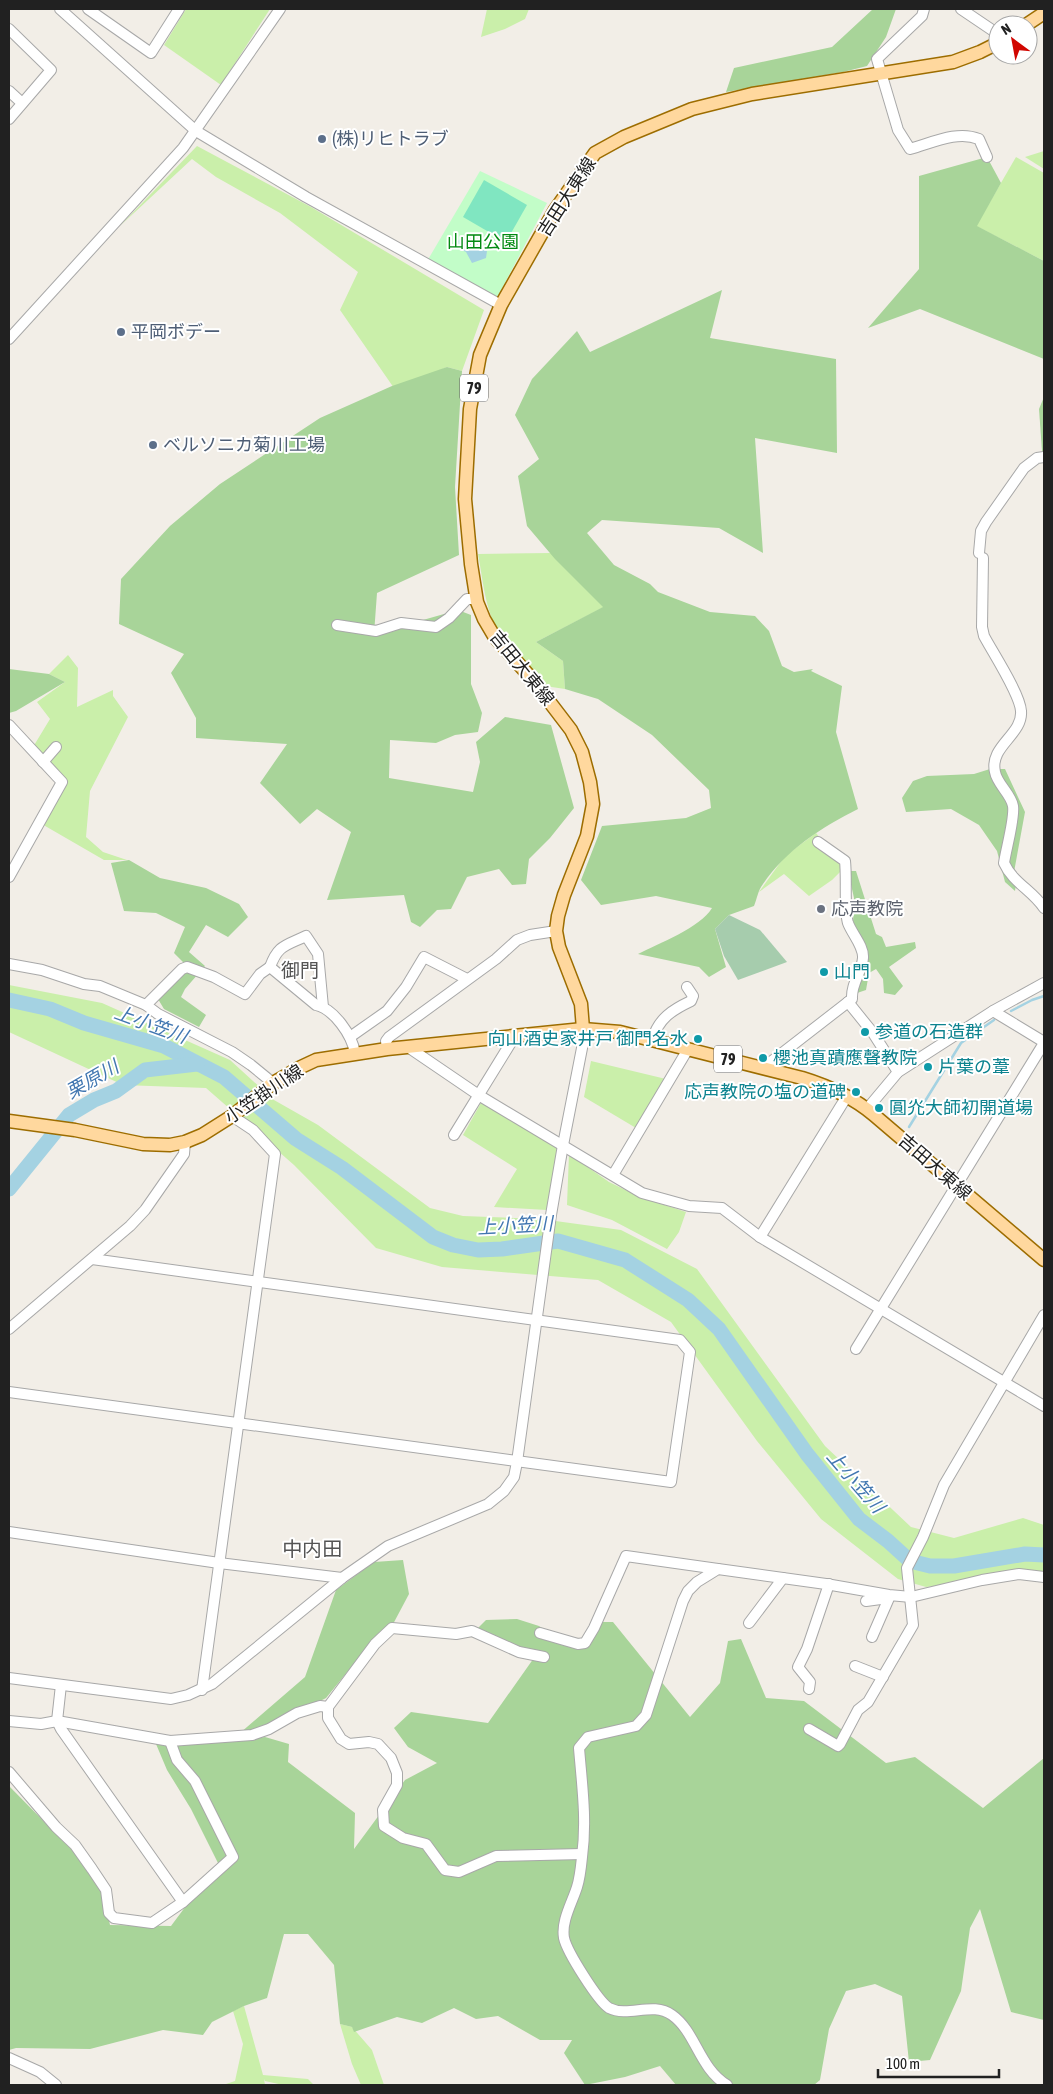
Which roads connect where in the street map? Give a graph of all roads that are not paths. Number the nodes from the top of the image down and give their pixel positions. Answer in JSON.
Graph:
{"nodes":[{"id":1,"x":60,"y":9,"type":"edge"},
{"id":2,"x":88,"y":9,"type":"edge"},
{"id":3,"x":179,"y":9,"type":"edge"},
{"id":4,"x":280,"y":9,"type":"edge"},
{"id":5,"x":924,"y":9,"type":"edge"},
{"id":6,"x":960,"y":9,"type":"edge"},
{"id":7,"x":988,"y":27,"type":"edge"},
{"id":8,"x":9,"y":29,"type":"edge"},
{"id":9,"x":988,"y":48,"type":"edge"},
{"id":10,"x":881,"y":74,"type":"junction"},
{"id":11,"x":9,"y":91,"type":"edge"},
{"id":12,"x":22,"y":104,"type":"junction"},
{"id":13,"x":9,"y":120,"type":"edge"},
{"id":14,"x":196,"y":131,"type":"junction"},
{"id":15,"x":987,"y":158,"type":"dead end"},
{"id":16,"x":502,"y":305,"type":"junction"},
{"id":17,"x":9,"y":339,"type":"edge"},
{"id":18,"x":1044,"y":457,"type":"edge"},
{"id":19,"x":477,"y":598,"type":"junction"},
{"id":20,"x":336,"y":625,"type":"dead end"},
{"id":21,"x":9,"y":725,"type":"edge"},
{"id":22,"x":56,"y":747,"type":"dead end"},
{"id":23,"x":43,"y":762,"type":"junction"},
{"id":24,"x":818,"y":842,"type":"dead end"},
{"id":25,"x":9,"y":877,"type":"edge"},
{"id":26,"x":1044,"y":908,"type":"edge"},
{"id":27,"x":556,"y":931,"type":"junction"},
{"id":28,"x":9,"y":964,"type":"edge"},
{"id":29,"x":270,"y":967,"type":"junction"},
{"id":30,"x":467,"y":979,"type":"junction"},
{"id":31,"x":1044,"y":983,"type":"edge"},
{"id":32,"x":687,"y":988,"type":"dead end"},
{"id":33,"x":848,"y":1002,"type":"junction"},
{"id":34,"x":146,"y":1005,"type":"junction"},
{"id":35,"x":323,"y":1007,"type":"junction"},
{"id":36,"x":993,"y":1011,"type":"junction"},
{"id":37,"x":582,"y":1029,"type":"junction"},
{"id":38,"x":515,"y":1036,"type":"junction"},
{"id":39,"x":350,"y":1037,"type":"junction"},
{"id":40,"x":652,"y":1040,"type":"junction"},
{"id":41,"x":1044,"y":1042,"type":"edge"},
{"id":42,"x":408,"y":1047,"type":"junction"},
{"id":43,"x":387,"y":1049,"type":"junction"},
{"id":44,"x":688,"y":1049,"type":"junction"},
{"id":45,"x":355,"y":1053,"type":"junction"},
{"id":46,"x":768,"y":1069,"type":"junction"},
{"id":47,"x":898,"y":1072,"type":"junction"},
{"id":48,"x":270,"y":1085,"type":"junction"},
{"id":49,"x":480,"y":1096,"type":"junction"},
{"id":50,"x":847,"y":1096,"type":"junction"},
{"id":51,"x":867,"y":1109,"type":"junction"},
{"id":52,"x":234,"y":1114,"type":"junction"},
{"id":53,"x":9,"y":1121,"type":"edge"},
{"id":54,"x":454,"y":1135,"type":"dead end"},
{"id":55,"x":185,"y":1142,"type":"junction"},
{"id":56,"x":563,"y":1145,"type":"junction"},
{"id":57,"x":613,"y":1175,"type":"junction"},
{"id":58,"x":957,"y":1186,"type":"junction"},
{"id":59,"x":760,"y":1237,"type":"junction"},
{"id":60,"x":92,"y":1259,"type":"junction"},
{"id":61,"x":1044,"y":1260,"type":"edge"},
{"id":62,"x":257,"y":1282,"type":"junction"},
{"id":63,"x":882,"y":1309,"type":"junction"},
{"id":64,"x":1044,"y":1315,"type":"edge"},
{"id":65,"x":537,"y":1321,"type":"junction"},
{"id":66,"x":9,"y":1329,"type":"edge"},
{"id":67,"x":856,"y":1349,"type":"dead end"},
{"id":68,"x":1004,"y":1381,"type":"junction"},
{"id":69,"x":9,"y":1392,"type":"edge"},
{"id":70,"x":1044,"y":1406,"type":"edge"},
{"id":71,"x":238,"y":1424,"type":"junction"},
{"id":72,"x":517,"y":1462,"type":"junction"},
{"id":73,"x":9,"y":1532,"type":"edge"},
{"id":74,"x":219,"y":1563,"type":"junction"},
{"id":75,"x":718,"y":1569,"type":"junction"},
{"id":76,"x":1044,"y":1577,"type":"edge"},
{"id":77,"x":342,"y":1578,"type":"junction"},
{"id":78,"x":784,"y":1578,"type":"junction"},
{"id":79,"x":829,"y":1584,"type":"junction"},
{"id":80,"x":889,"y":1597,"type":"junction"},
{"id":81,"x":911,"y":1597,"type":"junction"},
{"id":82,"x":866,"y":1600,"type":"dead end"},
{"id":83,"x":749,"y":1623,"type":"dead end"},
{"id":84,"x":540,"y":1633,"type":"dead end"},
{"id":85,"x":872,"y":1637,"type":"dead end"},
{"id":86,"x":544,"y":1657,"type":"dead end"},
{"id":87,"x":855,"y":1666,"type":"dead end"},
{"id":88,"x":9,"y":1678,"type":"edge"},
{"id":89,"x":882,"y":1678,"type":"junction"},
{"id":90,"x":61,"y":1685,"type":"junction"},
{"id":91,"x":809,"y":1689,"type":"dead end"},
{"id":92,"x":202,"y":1690,"type":"junction"},
{"id":93,"x":328,"y":1707,"type":"junction"},
{"id":94,"x":9,"y":1721,"type":"edge"},
{"id":95,"x":57,"y":1721,"type":"junction"},
{"id":96,"x":809,"y":1729,"type":"dead end"},
{"id":97,"x":170,"y":1741,"type":"junction"},
{"id":98,"x":9,"y":1772,"type":"edge"},
{"id":99,"x":582,"y":1854,"type":"junction"},
{"id":100,"x":183,"y":1902,"type":"junction"},
{"id":101,"x":9,"y":2058,"type":"edge"},
{"id":102,"x":56,"y":2085,"type":"edge"},
{"id":103,"x":727,"y":2085,"type":"edge"}],
"edges":[{"from":1,"to":14,"type":"street"},
{"from":2,"to":3,"type":"street"},
{"from":4,"to":14,"type":"street"},
{"from":5,"to":10,"type":"street"},
{"from":6,"to":7,"type":"street"},
{"from":8,"to":12,"type":"street"},
{"from":9,"to":10,"type":"main road","name":"吉田大東線","number":"79"},
{"from":10,"to":15,"type":"street"},
{"from":10,"to":16,"type":"main road","name":"吉田大東線","number":"79"},
{"from":11,"to":12,"type":"street"},
{"from":12,"to":13,"type":"street"},
{"from":14,"to":16,"type":"street"},
{"from":14,"to":17,"type":"street"},
{"from":16,"to":19,"type":"main road","name":"吉田大東線","number":"79"},
{"from":18,"to":26,"type":"street"},
{"from":19,"to":20,"type":"street"},
{"from":19,"to":27,"type":"main road","name":"吉田大東線","number":"79"},
{"from":21,"to":23,"type":"street"},
{"from":22,"to":23,"type":"street"},
{"from":23,"to":25,"type":"street"},
{"from":24,"to":33,"type":"street"},
{"from":27,"to":30,"type":"street"},
{"from":27,"to":37,"type":"main road","name":"吉田大東線","number":"79"},
{"from":28,"to":34,"type":"street"},
{"from":29,"to":34,"type":"street"},
{"from":29,"to":35,"type":"street"},
{"from":29,"to":35,"type":"street"},
{"from":30,"to":39,"type":"street"},
{"from":30,"to":43,"type":"street"},
{"from":31,"to":36,"type":"street"},
{"from":32,"to":40,"type":"street"},
{"from":33,"to":46,"type":"street"},
{"from":33,"to":47,"type":"street"},
{"from":34,"to":48,"type":"street"},
{"from":35,"to":39,"type":"street"},
{"from":36,"to":41,"type":"street"},
{"from":36,"to":47,"type":"street"},
{"from":37,"to":38,"type":"main road","name":"小笠掛川線"},
{"from":37,"to":40,"type":"main road","name":"吉田大東線","number":"79"},
{"from":37,"to":56,"type":"street"},
{"from":38,"to":42,"type":"main road","name":"小笠掛川線"},
{"from":38,"to":49,"type":"street"},
{"from":39,"to":45,"type":"street"},
{"from":40,"to":44,"type":"main road","name":"吉田大東線","number":"79"},
{"from":41,"to":58,"type":"street"},
{"from":42,"to":43,"type":"main road","name":"小笠掛川線"},
{"from":42,"to":49,"type":"street"},
{"from":43,"to":45,"type":"main road","name":"小笠掛川線"},
{"from":44,"to":46,"type":"main road","name":"吉田大東線","number":"79"},
{"from":44,"to":57,"type":"street"},
{"from":45,"to":48,"type":"main road","name":"小笠掛川線"},
{"from":46,"to":50,"type":"main road","name":"吉田大東線","number":"79"},
{"from":47,"to":51,"type":"street"},
{"from":48,"to":52,"type":"main road","name":"小笠掛川線"},
{"from":49,"to":54,"type":"street"},
{"from":49,"to":56,"type":"street"},
{"from":50,"to":51,"type":"main road","name":"吉田大東線","number":"79"},
{"from":50,"to":59,"type":"street"},
{"from":51,"to":58,"type":"main road","name":"吉田大東線","number":"79"},
{"from":52,"to":55,"type":"main road","name":"小笠掛川線"},
{"from":52,"to":62,"type":"street"},
{"from":53,"to":55,"type":"main road","name":"小笠掛川線"},
{"from":55,"to":60,"type":"street"},
{"from":56,"to":57,"type":"street"},
{"from":56,"to":65,"type":"street"},
{"from":57,"to":59,"type":"street"},
{"from":58,"to":61,"type":"main road","name":"吉田大東線","number":"79"},
{"from":58,"to":63,"type":"street"},
{"from":59,"to":63,"type":"street"},
{"from":60,"to":62,"type":"street"},
{"from":60,"to":66,"type":"street"},
{"from":62,"to":65,"type":"street"},
{"from":62,"to":71,"type":"street"},
{"from":63,"to":67,"type":"street"},
{"from":63,"to":68,"type":"street"},
{"from":64,"to":68,"type":"street"},
{"from":65,"to":72,"type":"street"},
{"from":65,"to":72,"type":"street"},
{"from":68,"to":70,"type":"street"},
{"from":68,"to":81,"type":"street"},
{"from":69,"to":71,"type":"street"},
{"from":71,"to":72,"type":"street"},
{"from":71,"to":74,"type":"street"},
{"from":72,"to":77,"type":"street"},
{"from":73,"to":74,"type":"street"},
{"from":74,"to":77,"type":"street"},
{"from":74,"to":92,"type":"street"},
{"from":75,"to":78,"type":"street"},
{"from":75,"to":84,"type":"street"},
{"from":75,"to":99,"type":"street"},
{"from":76,"to":81,"type":"street"},
{"from":77,"to":92,"type":"street"},
{"from":78,"to":79,"type":"street"},
{"from":78,"to":83,"type":"street"},
{"from":79,"to":80,"type":"street"},
{"from":79,"to":91,"type":"street"},
{"from":80,"to":81,"type":"street"},
{"from":80,"to":82,"type":"street"},
{"from":80,"to":85,"type":"street"},
{"from":81,"to":89,"type":"street"},
{"from":86,"to":93,"type":"street"},
{"from":87,"to":89,"type":"street"},
{"from":88,"to":90,"type":"street"},
{"from":89,"to":96,"type":"street"},
{"from":90,"to":92,"type":"street"},
{"from":90,"to":95,"type":"street"},
{"from":93,"to":97,"type":"street"},
{"from":93,"to":99,"type":"street"},
{"from":94,"to":95,"type":"street"},
{"from":95,"to":97,"type":"street"},
{"from":95,"to":100,"type":"street"},
{"from":97,"to":100,"type":"street"},
{"from":98,"to":100,"type":"street"},
{"from":99,"to":103,"type":"street"},
{"from":101,"to":102,"type":"street"}]}
